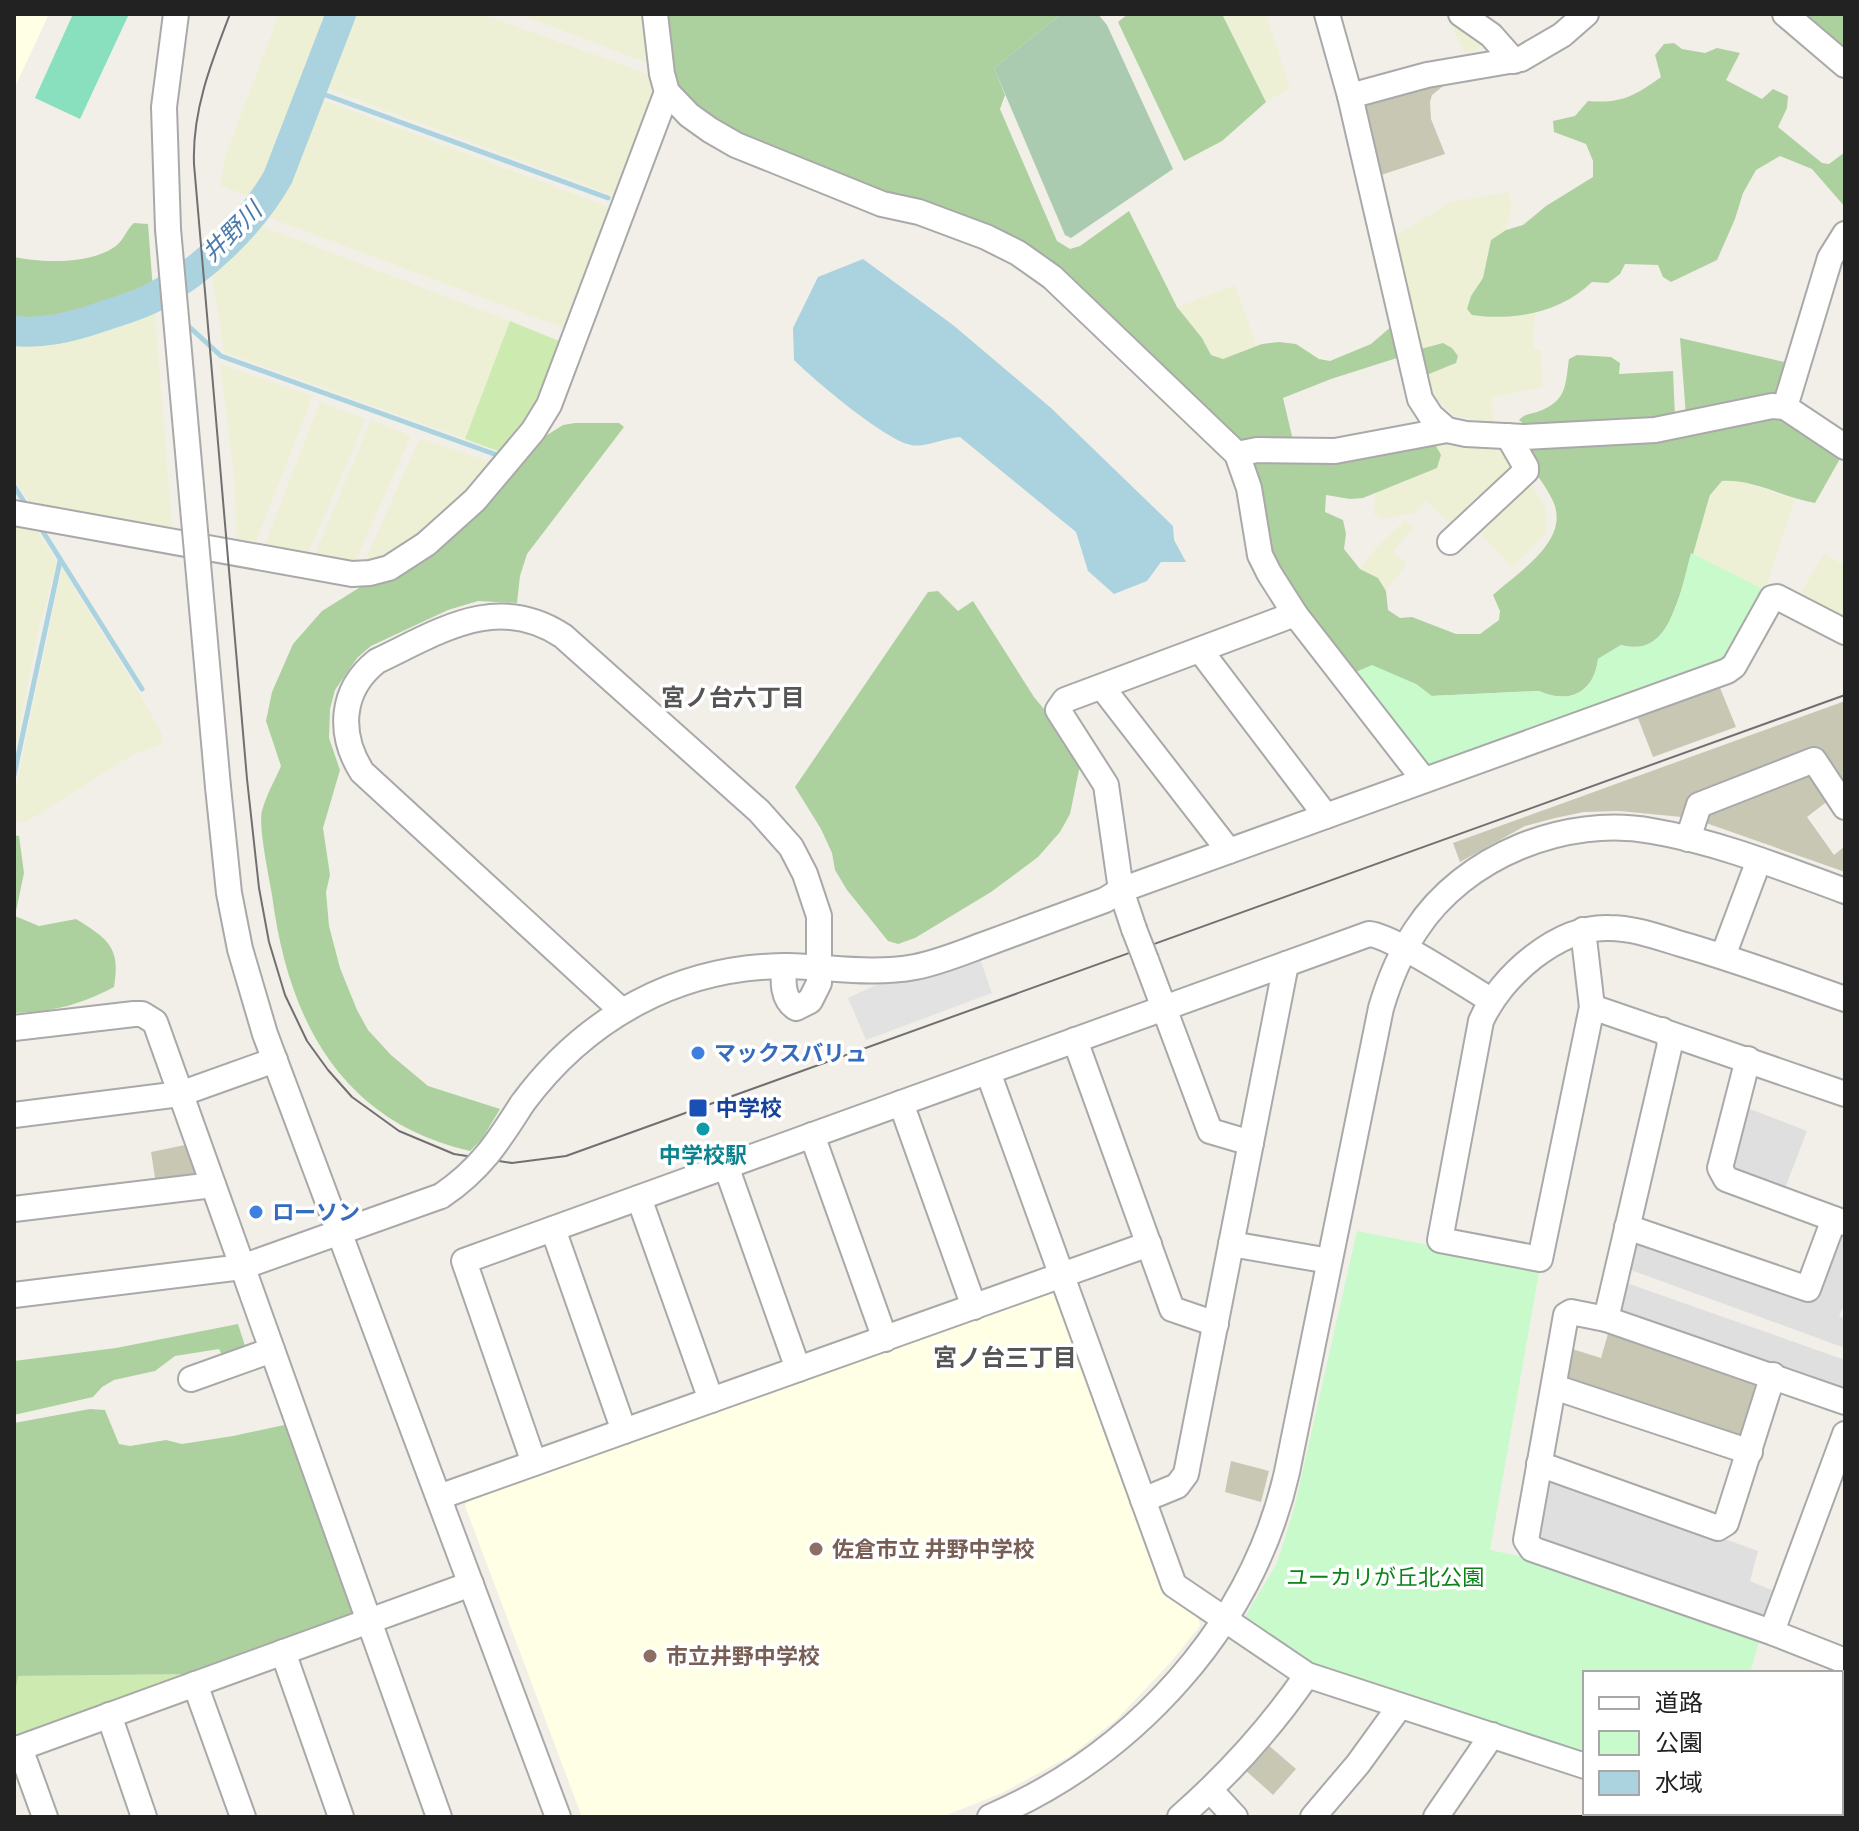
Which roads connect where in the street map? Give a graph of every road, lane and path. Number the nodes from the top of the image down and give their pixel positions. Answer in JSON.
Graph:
{"nodes":[{"id":1,"x":176,"y":14,"type":"edge"},
{"id":2,"x":655,"y":14,"type":"edge"},
{"id":3,"x":1327,"y":14,"type":"edge"},
{"id":4,"x":1461,"y":14,"type":"edge"},
{"id":5,"x":1586,"y":14,"type":"edge"},
{"id":6,"x":1785,"y":14,"type":"edge"},
{"id":7,"x":1514,"y":61,"type":"junction"},
{"id":8,"x":1845,"y":65,"type":"edge"},
{"id":9,"x":667,"y":92,"type":"junction"},
{"id":10,"x":1350,"y":96,"type":"junction"},
{"id":11,"x":1845,"y":234,"type":"edge"},
{"id":12,"x":1838,"y":260,"type":"edge"},
{"id":13,"x":1785,"y":407,"type":"junction"},
{"id":14,"x":1447,"y":430,"type":"junction"},
{"id":15,"x":1508,"y":436,"type":"junction"},
{"id":16,"x":1845,"y":447,"type":"edge"},
{"id":17,"x":1237,"y":454,"type":"junction"},
{"id":18,"x":14,"y":513,"type":"edge"},
{"id":19,"x":1450,"y":542,"type":"dead end"},
{"id":20,"x":1295,"y":614,"type":"junction"},
{"id":21,"x":1845,"y":632,"type":"edge"},
{"id":22,"x":1200,"y":650,"type":"junction"},
{"id":23,"x":1102,"y":687,"type":"junction"},
{"id":24,"x":1424,"y":780,"type":"junction"},
{"id":25,"x":1845,"y":807,"type":"edge"},
{"id":26,"x":1326,"y":816,"type":"junction"},
{"id":27,"x":1688,"y":839,"type":"junction"},
{"id":28,"x":1229,"y":851,"type":"junction"},
{"id":29,"x":1759,"y":860,"type":"junction"},
{"id":30,"x":1121,"y":890,"type":"junction"},
{"id":31,"x":1845,"y":891,"type":"edge"},
{"id":32,"x":1583,"y":930,"type":"junction"},
{"id":33,"x":1405,"y":949,"type":"junction"},
{"id":34,"x":1723,"y":956,"type":"junction"},
{"id":35,"x":1286,"y":964,"type":"junction"},
{"id":36,"x":784,"y":966,"type":"junction"},
{"id":37,"x":819,"y":967,"type":"junction"},
{"id":38,"x":1845,"y":999,"type":"edge"},
{"id":39,"x":1492,"y":1001,"type":"junction"},
{"id":40,"x":1592,"y":1007,"type":"junction"},
{"id":41,"x":1164,"y":1008,"type":"junction"},
{"id":42,"x":621,"y":1010,"type":"junction"},
{"id":43,"x":14,"y":1028,"type":"edge"},
{"id":44,"x":1662,"y":1030,"type":"junction"},
{"id":45,"x":1075,"y":1040,"type":"junction"},
{"id":46,"x":1748,"y":1059,"type":"junction"},
{"id":47,"x":275,"y":1060,"type":"junction"},
{"id":48,"x":988,"y":1072,"type":"junction"},
{"id":49,"x":180,"y":1094,"type":"junction"},
{"id":50,"x":1845,"y":1094,"type":"edge"},
{"id":51,"x":901,"y":1103,"type":"junction"},
{"id":52,"x":14,"y":1115,"type":"edge"},
{"id":53,"x":812,"y":1135,"type":"junction"},
{"id":54,"x":1251,"y":1143,"type":"junction"},
{"id":55,"x":726,"y":1166,"type":"junction"},
{"id":56,"x":213,"y":1185,"type":"junction"},
{"id":57,"x":639,"y":1198,"type":"junction"},
{"id":58,"x":14,"y":1209,"type":"edge"},
{"id":59,"x":1840,"y":1221,"type":"edge"},
{"id":60,"x":1627,"y":1227,"type":"junction"},
{"id":61,"x":553,"y":1229,"type":"junction"},
{"id":62,"x":340,"y":1230,"type":"junction"},
{"id":63,"x":1149,"y":1244,"type":"junction"},
{"id":64,"x":1231,"y":1244,"type":"junction"},
{"id":65,"x":1318,"y":1259,"type":"dead end"},
{"id":66,"x":242,"y":1267,"type":"junction"},
{"id":67,"x":1061,"y":1276,"type":"junction"},
{"id":68,"x":14,"y":1295,"type":"edge"},
{"id":69,"x":974,"y":1307,"type":"junction"},
{"id":70,"x":1606,"y":1319,"type":"junction"},
{"id":71,"x":1216,"y":1324,"type":"junction"},
{"id":72,"x":885,"y":1339,"type":"junction"},
{"id":73,"x":272,"y":1350,"type":"junction"},
{"id":74,"x":798,"y":1369,"type":"junction"},
{"id":75,"x":1773,"y":1375,"type":"junction"},
{"id":76,"x":191,"y":1379,"type":"dead end"},
{"id":77,"x":1554,"y":1387,"type":"junction"},
{"id":78,"x":711,"y":1400,"type":"junction"},
{"id":79,"x":1845,"y":1402,"type":"edge"},
{"id":80,"x":624,"y":1431,"type":"junction"},
{"id":81,"x":1845,"y":1434,"type":"edge"},
{"id":82,"x":1750,"y":1452,"type":"junction"},
{"id":83,"x":534,"y":1463,"type":"junction"},
{"id":84,"x":1539,"y":1464,"type":"junction"},
{"id":85,"x":439,"y":1497,"type":"junction"},
{"id":86,"x":1143,"y":1500,"type":"junction"},
{"id":87,"x":471,"y":1584,"type":"junction"},
{"id":88,"x":1224,"y":1620,"type":"junction"},
{"id":89,"x":369,"y":1621,"type":"junction"},
{"id":90,"x":1774,"y":1633,"type":"junction"},
{"id":91,"x":283,"y":1652,"type":"junction"},
{"id":92,"x":1845,"y":1661,"type":"edge"},
{"id":93,"x":1307,"y":1675,"type":"junction"},
{"id":94,"x":195,"y":1684,"type":"junction"},
{"id":95,"x":1400,"y":1706,"type":"junction"},
{"id":96,"x":109,"y":1715,"type":"junction"},
{"id":97,"x":1492,"y":1735,"type":"junction"},
{"id":98,"x":17,"y":1749,"type":"edge"},
{"id":99,"x":1583,"y":1765,"type":"edge"},
{"id":100,"x":1210,"y":1790,"type":"junction"},
{"id":101,"x":1006,"y":1814,"type":"edge"},
{"id":102,"x":1440,"y":1816,"type":"edge"},
{"id":103,"x":45,"y":1817,"type":"edge"},
{"id":104,"x":144,"y":1817,"type":"edge"},
{"id":105,"x":243,"y":1817,"type":"edge"},
{"id":106,"x":341,"y":1817,"type":"edge"},
{"id":107,"x":439,"y":1817,"type":"edge"},
{"id":108,"x":558,"y":1817,"type":"edge"},
{"id":109,"x":1180,"y":1817,"type":"edge"},
{"id":110,"x":1235,"y":1817,"type":"edge"},
{"id":111,"x":1313,"y":1817,"type":"edge"}],
"edges":[{"from":1,"to":47,"type":"street","bridge":true},
{"from":2,"to":9,"type":"street"},
{"from":3,"to":10,"type":"street"},
{"from":4,"to":7,"type":"street"},
{"from":5,"to":7,"type":"street"},
{"from":6,"to":8,"type":"street"},
{"from":7,"to":10,"type":"street"},
{"from":9,"to":17,"type":"street"},
{"from":9,"to":18,"type":"street"},
{"from":10,"to":14,"type":"street"},
{"from":11,"to":12,"type":"street"},
{"from":12,"to":13,"type":"street"},
{"from":13,"to":15,"type":"street"},
{"from":13,"to":16,"type":"street"},
{"from":14,"to":15,"type":"street"},
{"from":14,"to":17,"type":"street"},
{"from":15,"to":19,"type":"street"},
{"from":17,"to":20,"type":"street"},
{"from":20,"to":22,"type":"street"},
{"from":20,"to":24,"type":"street"},
{"from":21,"to":24,"type":"street"},
{"from":22,"to":23,"type":"street"},
{"from":22,"to":26,"type":"street"},
{"from":23,"to":28,"type":"street"},
{"from":23,"to":30,"type":"street"},
{"from":24,"to":26,"type":"street"},
{"from":25,"to":27,"type":"street"},
{"from":26,"to":28,"type":"street"},
{"from":27,"to":29,"type":"street"},
{"from":27,"to":33,"type":"street"},
{"from":28,"to":30,"type":"street"},
{"from":29,"to":31,"type":"street"},
{"from":29,"to":34,"type":"street"},
{"from":30,"to":37,"type":"street"},
{"from":30,"to":41,"type":"street","bridge":true},
{"from":32,"to":34,"type":"street"},
{"from":32,"to":39,"type":"street"},
{"from":32,"to":40,"type":"street"},
{"from":33,"to":35,"type":"street"},
{"from":33,"to":39,"type":"street"},
{"from":33,"to":88,"type":"street"},
{"from":34,"to":38,"type":"street"},
{"from":35,"to":41,"type":"street"},
{"from":35,"to":54,"type":"street"},
{"from":36,"to":37,"type":"street"},
{"from":36,"to":37,"type":"street"},
{"from":36,"to":42,"type":"street"},
{"from":37,"to":42,"type":"street"},
{"from":39,"to":40,"type":"street"},
{"from":40,"to":44,"type":"street"},
{"from":41,"to":45,"type":"street"},
{"from":41,"to":54,"type":"street"},
{"from":42,"to":62,"type":"street","bridge":true},
{"from":43,"to":49,"type":"street"},
{"from":44,"to":46,"type":"street"},
{"from":44,"to":60,"type":"street"},
{"from":45,"to":48,"type":"street"},
{"from":45,"to":63,"type":"street"},
{"from":46,"to":50,"type":"street"},
{"from":46,"to":59,"type":"street"},
{"from":47,"to":49,"type":"street"},
{"from":47,"to":62,"type":"street"},
{"from":48,"to":51,"type":"street"},
{"from":48,"to":67,"type":"street"},
{"from":49,"to":52,"type":"street"},
{"from":49,"to":56,"type":"street"},
{"from":51,"to":53,"type":"street"},
{"from":51,"to":69,"type":"street"},
{"from":53,"to":55,"type":"street"},
{"from":53,"to":72,"type":"street"},
{"from":54,"to":64,"type":"street"},
{"from":55,"to":57,"type":"street"},
{"from":55,"to":74,"type":"street"},
{"from":56,"to":58,"type":"street"},
{"from":56,"to":66,"type":"street"},
{"from":57,"to":61,"type":"street"},
{"from":57,"to":78,"type":"street"},
{"from":59,"to":60,"type":"street"},
{"from":60,"to":70,"type":"street"},
{"from":61,"to":80,"type":"street"},
{"from":61,"to":83,"type":"street"},
{"from":62,"to":66,"type":"street"},
{"from":62,"to":85,"type":"street"},
{"from":63,"to":67,"type":"street"},
{"from":63,"to":71,"type":"street"},
{"from":64,"to":65,"type":"street"},
{"from":64,"to":71,"type":"street"},
{"from":66,"to":68,"type":"street"},
{"from":66,"to":73,"type":"street"},
{"from":67,"to":69,"type":"street"},
{"from":67,"to":86,"type":"street"},
{"from":69,"to":72,"type":"street"},
{"from":70,"to":75,"type":"street"},
{"from":70,"to":77,"type":"street"},
{"from":71,"to":86,"type":"street"},
{"from":72,"to":74,"type":"street"},
{"from":73,"to":76,"type":"street"},
{"from":73,"to":89,"type":"street"},
{"from":74,"to":78,"type":"street"},
{"from":75,"to":79,"type":"street"},
{"from":75,"to":82,"type":"street"},
{"from":77,"to":82,"type":"street"},
{"from":77,"to":84,"type":"street"},
{"from":78,"to":80,"type":"street"},
{"from":80,"to":83,"type":"street"},
{"from":81,"to":90,"type":"street"},
{"from":82,"to":84,"type":"street"},
{"from":83,"to":85,"type":"street"},
{"from":84,"to":90,"type":"street"},
{"from":85,"to":87,"type":"street"},
{"from":86,"to":88,"type":"street"},
{"from":87,"to":89,"type":"street"},
{"from":87,"to":108,"type":"street"},
{"from":88,"to":93,"type":"street"},
{"from":88,"to":101,"type":"street"},
{"from":89,"to":91,"type":"street"},
{"from":89,"to":107,"type":"street"},
{"from":90,"to":92,"type":"street"},
{"from":91,"to":94,"type":"street"},
{"from":91,"to":106,"type":"street"},
{"from":93,"to":95,"type":"street"},
{"from":93,"to":100,"type":"street"},
{"from":94,"to":96,"type":"street"},
{"from":94,"to":105,"type":"street"},
{"from":95,"to":97,"type":"street"},
{"from":95,"to":111,"type":"street"},
{"from":96,"to":98,"type":"street"},
{"from":96,"to":104,"type":"street"},
{"from":97,"to":99,"type":"street"},
{"from":97,"to":102,"type":"street"},
{"from":98,"to":103,"type":"street"},
{"from":100,"to":109,"type":"street"},
{"from":100,"to":110,"type":"street"}]}
